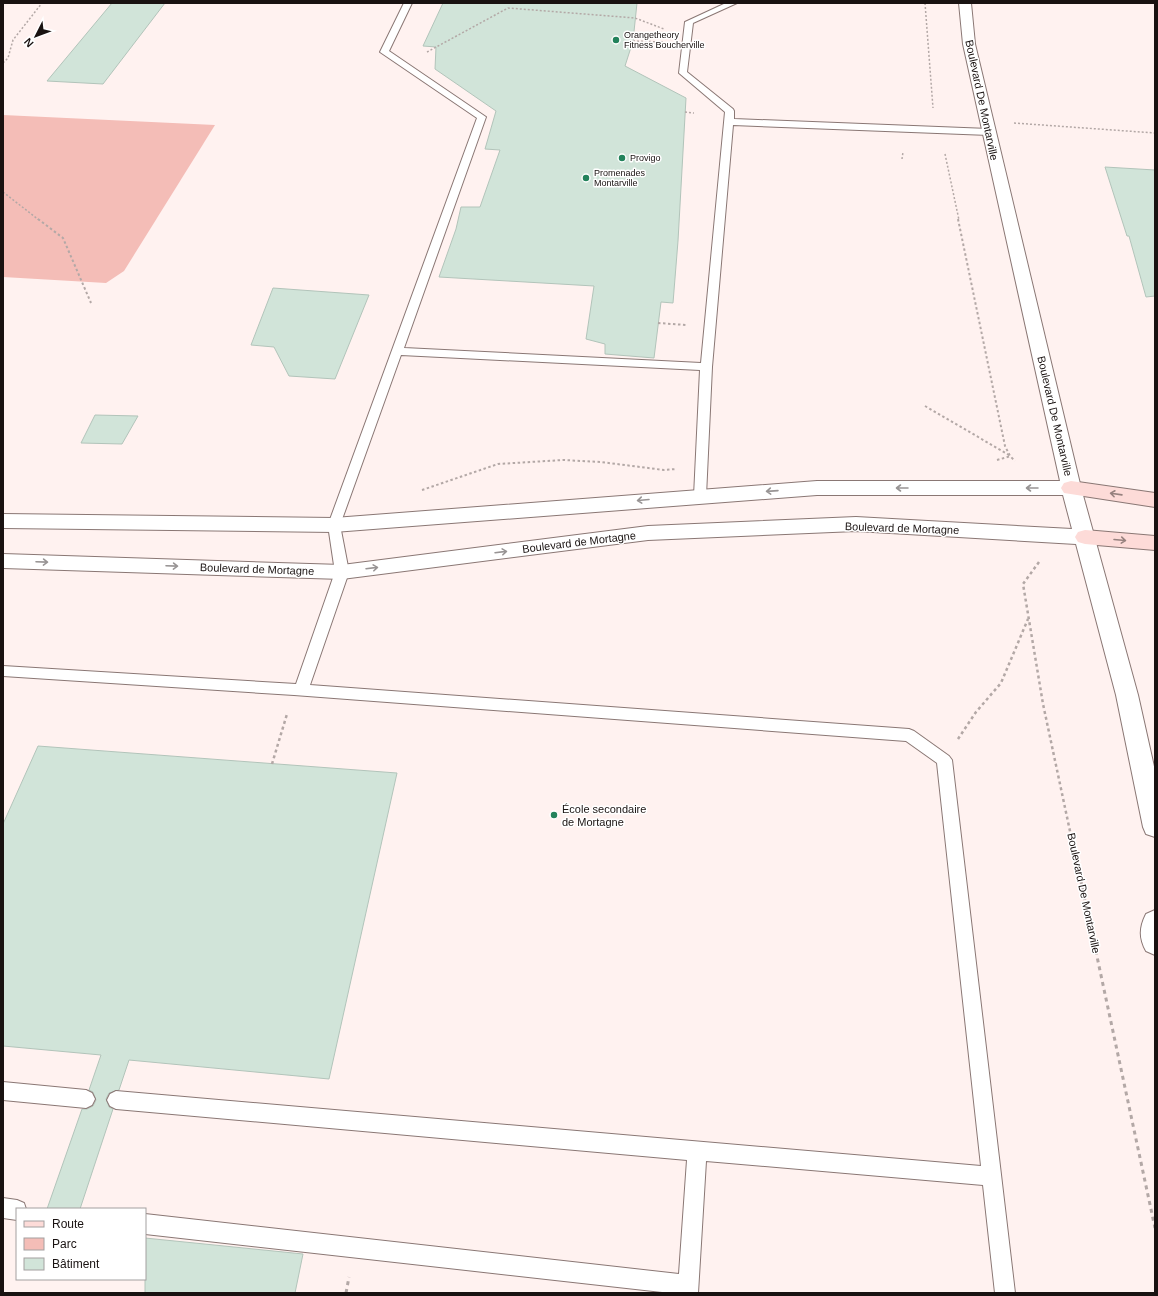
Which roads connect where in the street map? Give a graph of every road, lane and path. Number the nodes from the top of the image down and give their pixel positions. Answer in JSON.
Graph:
{"nodes":[{"id":1,"x":42,"y":3,"type":"edge"},
{"id":2,"x":408,"y":3,"type":"edge"},
{"id":3,"x":733,"y":3,"type":"edge"},
{"id":4,"x":925,"y":3,"type":"edge"},
{"id":5,"x":965,"y":3,"type":"edge"},
{"id":6,"x":687,"y":38,"type":"junction"},
{"id":7,"x":632,"y":41,"type":"dead end"},
{"id":8,"x":667,"y":42,"type":"dead end"},
{"id":9,"x":3,"y":63,"type":"edge"},
{"id":10,"x":402,"y":65,"type":"junction"},
{"id":11,"x":934,"y":110,"type":"dead end"},
{"id":12,"x":729,"y":122,"type":"junction"},
{"id":13,"x":988,"y":126,"type":"junction"},
{"id":14,"x":1155,"y":133,"type":"edge"},
{"id":15,"x":944,"y":151,"type":"dead end"},
{"id":16,"x":3,"y":192,"type":"edge"},
{"id":17,"x":91,"y":303,"type":"dead end"},
{"id":18,"x":397,"y":351,"type":"junction"},
{"id":19,"x":706,"y":367,"type":"junction"},
{"id":20,"x":925,"y":406,"type":"dead end"},
{"id":21,"x":1010,"y":456,"type":"junction"},
{"id":22,"x":1020,"y":466,"type":"dead end"},
{"id":23,"x":682,"y":469,"type":"dead end"},
{"id":24,"x":1071,"y":488,"type":"junction"},
{"id":25,"x":418,"y":491,"type":"dead end"},
{"id":26,"x":700,"y":496,"type":"junction"},
{"id":27,"x":1155,"y":500,"type":"edge"},
{"id":28,"x":3,"y":521,"type":"edge"},
{"id":29,"x":334,"y":525,"type":"junction"},
{"id":30,"x":1085,"y":537,"type":"junction"},
{"id":31,"x":1155,"y":542,"type":"edge"},
{"id":32,"x":3,"y":561,"type":"edge"},
{"id":33,"x":1039,"y":563,"type":"dead end"},
{"id":34,"x":342,"y":572,"type":"junction"},
{"id":35,"x":1028,"y":619,"type":"junction"},
{"id":36,"x":3,"y":671,"type":"edge"},
{"id":37,"x":297,"y":689,"type":"junction"},
{"id":38,"x":944,"y":760,"type":"junction"},
{"id":39,"x":272,"y":764,"type":"dead end"},
{"id":40,"x":1155,"y":827,"type":"edge"},
{"id":41,"x":1155,"y":922,"type":"edge"},
{"id":42,"x":1155,"y":943,"type":"edge"},
{"id":43,"x":3,"y":1091,"type":"edge"},
{"id":44,"x":86,"y":1099,"type":"dead end"},
{"id":45,"x":116,"y":1100,"type":"dead end"},
{"id":46,"x":697,"y":1151,"type":"junction"},
{"id":47,"x":992,"y":1176,"type":"junction"},
{"id":48,"x":3,"y":1208,"type":"edge"},
{"id":49,"x":16,"y":1210,"type":"edge"},
{"id":50,"x":146,"y":1224,"type":"edge"},
{"id":51,"x":1155,"y":1228,"type":"edge"},
{"id":52,"x":689,"y":1289,"type":"edge"},
{"id":53,"x":1005,"y":1293,"type":"edge"}],
"edges":[{"from":1,"to":9,"type":"path"},
{"from":2,"to":10,"type":"lane"},
{"from":3,"to":6,"type":"lane"},
{"from":4,"to":11,"type":"path"},
{"from":5,"to":13,"type":"street","name":"Boulevard De Montarville"},
{"from":6,"to":10,"type":"path"},
{"from":6,"to":12,"type":"lane"},
{"from":7,"to":8,"type":"path"},
{"from":10,"to":18,"type":"lane"},
{"from":12,"to":13,"type":"lane"},
{"from":12,"to":19,"type":"lane"},
{"from":13,"to":14,"type":"path"},
{"from":13,"to":24,"type":"street","name":"Boulevard De Montarville"},
{"from":15,"to":21,"type":"path"},
{"from":16,"to":17,"type":"path"},
{"from":18,"to":19,"type":"lane"},
{"from":18,"to":29,"type":"lane"},
{"from":19,"to":26,"type":"lane"},
{"from":20,"to":21,"type":"path"},
{"from":21,"to":22,"type":"path"},
{"from":23,"to":25,"type":"path"},
{"from":24,"to":26,"type":"street","one_way":true},
{"from":27,"to":24,"type":"main road","one_way":true},
{"from":24,"to":30,"type":"street","name":"Boulevard De Montarville"},
{"from":26,"to":29,"type":"street","one_way":true},
{"from":28,"to":29,"type":"street"},
{"from":29,"to":34,"type":"lane"},
{"from":30,"to":31,"type":"main road","name":"Boulevard de Mortagne","one_way":true},
{"from":34,"to":30,"type":"street","name":"Boulevard de Mortagne","one_way":true},
{"from":30,"to":40,"type":"street","name":"Boulevard De Montarville"},
{"from":32,"to":34,"type":"street","name":"Boulevard de Mortagne","one_way":true},
{"from":33,"to":35,"type":"path","name":"Boulevard De Montarville"},
{"from":34,"to":37,"type":"lane"},
{"from":35,"to":38,"type":"path"},
{"from":35,"to":51,"type":"path","name":"Boulevard De Montarville"},
{"from":36,"to":37,"type":"lane"},
{"from":37,"to":38,"type":"lane"},
{"from":37,"to":39,"type":"path"},
{"from":38,"to":47,"type":"lane"},
{"from":41,"to":42,"type":"street"},
{"from":43,"to":44,"type":"lane"},
{"from":45,"to":46,"type":"lane"},
{"from":46,"to":47,"type":"lane"},
{"from":46,"to":52,"type":"lane"},
{"from":47,"to":53,"type":"lane"},
{"from":48,"to":49,"type":"lane"},
{"from":50,"to":52,"type":"lane"}]}
